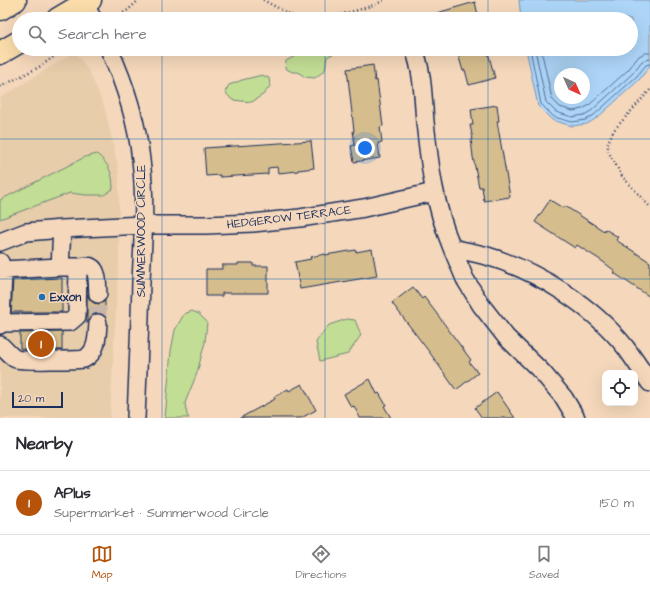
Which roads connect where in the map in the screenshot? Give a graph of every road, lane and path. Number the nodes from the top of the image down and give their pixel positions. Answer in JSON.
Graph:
{"nodes":[{"id":1,"x":15,"y":0,"type":"edge"},
{"id":2,"x":138,"y":0,"type":"edge"},
{"id":3,"x":263,"y":0,"type":"edge"},
{"id":4,"x":385,"y":0,"type":"edge"},
{"id":5,"x":87,"y":6,"type":"edge"},
{"id":6,"x":0,"y":9,"type":"edge"},
{"id":7,"x":74,"y":12,"type":"edge"},
{"id":8,"x":125,"y":12,"type":"edge"},
{"id":9,"x":286,"y":12,"type":"edge"},
{"id":10,"x":347,"y":12,"type":"edge"},
{"id":11,"x":12,"y":46,"type":"edge"},
{"id":12,"x":0,"y":53,"type":"edge"},
{"id":13,"x":55,"y":56,"type":"edge"},
{"id":14,"x":112,"y":56,"type":"edge"},
{"id":15,"x":415,"y":56,"type":"edge"},
{"id":16,"x":0,"y":87,"type":"edge"},
{"id":17,"x":650,"y":90,"type":"edge"},
{"id":18,"x":434,"y":192,"type":"junction"},
{"id":19,"x":650,"y":207,"type":"edge"},
{"id":20,"x":143,"y":225,"type":"junction"},
{"id":21,"x":62,"y":229,"type":"junction"},
{"id":22,"x":0,"y":242,"type":"edge"},
{"id":23,"x":452,"y":248,"type":"junction"},
{"id":24,"x":2,"y":266,"type":"edge"},
{"id":25,"x":60,"y":267,"type":"junction"},
{"id":26,"x":78,"y":267,"type":"junction"},
{"id":27,"x":98,"y":294,"type":"tunnel mouth"},
{"id":28,"x":98,"y":323,"type":"tunnel mouth"},
{"id":29,"x":1,"y":324,"type":"edge"},
{"id":30,"x":0,"y":345,"type":"edge"},
{"id":31,"x":650,"y":383,"type":"edge"},
{"id":32,"x":136,"y":418,"type":"edge"},
{"id":33,"x":576,"y":418,"type":"edge"}],
"edges":[{"from":1,"to":6,"type":"main road"},
{"from":2,"to":8,"type":"path"},
{"from":3,"to":9,"type":"path"},
{"from":4,"to":10,"type":"path"},
{"from":5,"to":7,"type":"main road"},
{"from":11,"to":12,"type":"main road"},
{"from":13,"to":16,"type":"path"},
{"from":14,"to":20,"type":"street","name":"SUMMERWOOD CIRCLE"},
{"from":15,"to":18,"type":"street"},
{"from":17,"to":19,"type":"path"},
{"from":18,"to":20,"type":"street","name":"HEDGEROW TERRACE"},
{"from":18,"to":23,"type":"street"},
{"from":20,"to":21,"type":"street","name":"HEDGEROW TERRACE"},
{"from":20,"to":32,"type":"street","name":"SUMMERWOOD CIRCLE"},
{"from":21,"to":22,"type":"street","name":"HEDGEROW TERRACE"},
{"from":21,"to":25,"type":"street"},
{"from":23,"to":31,"type":"street"},
{"from":23,"to":33,"type":"street"},
{"from":24,"to":25,"type":"street"},
{"from":24,"to":29,"type":"street"},
{"from":25,"to":26,"type":"street"},
{"from":26,"to":27,"type":"street"},
{"from":26,"to":29,"type":"street"},
{"from":28,"to":30,"type":"street"}]}
